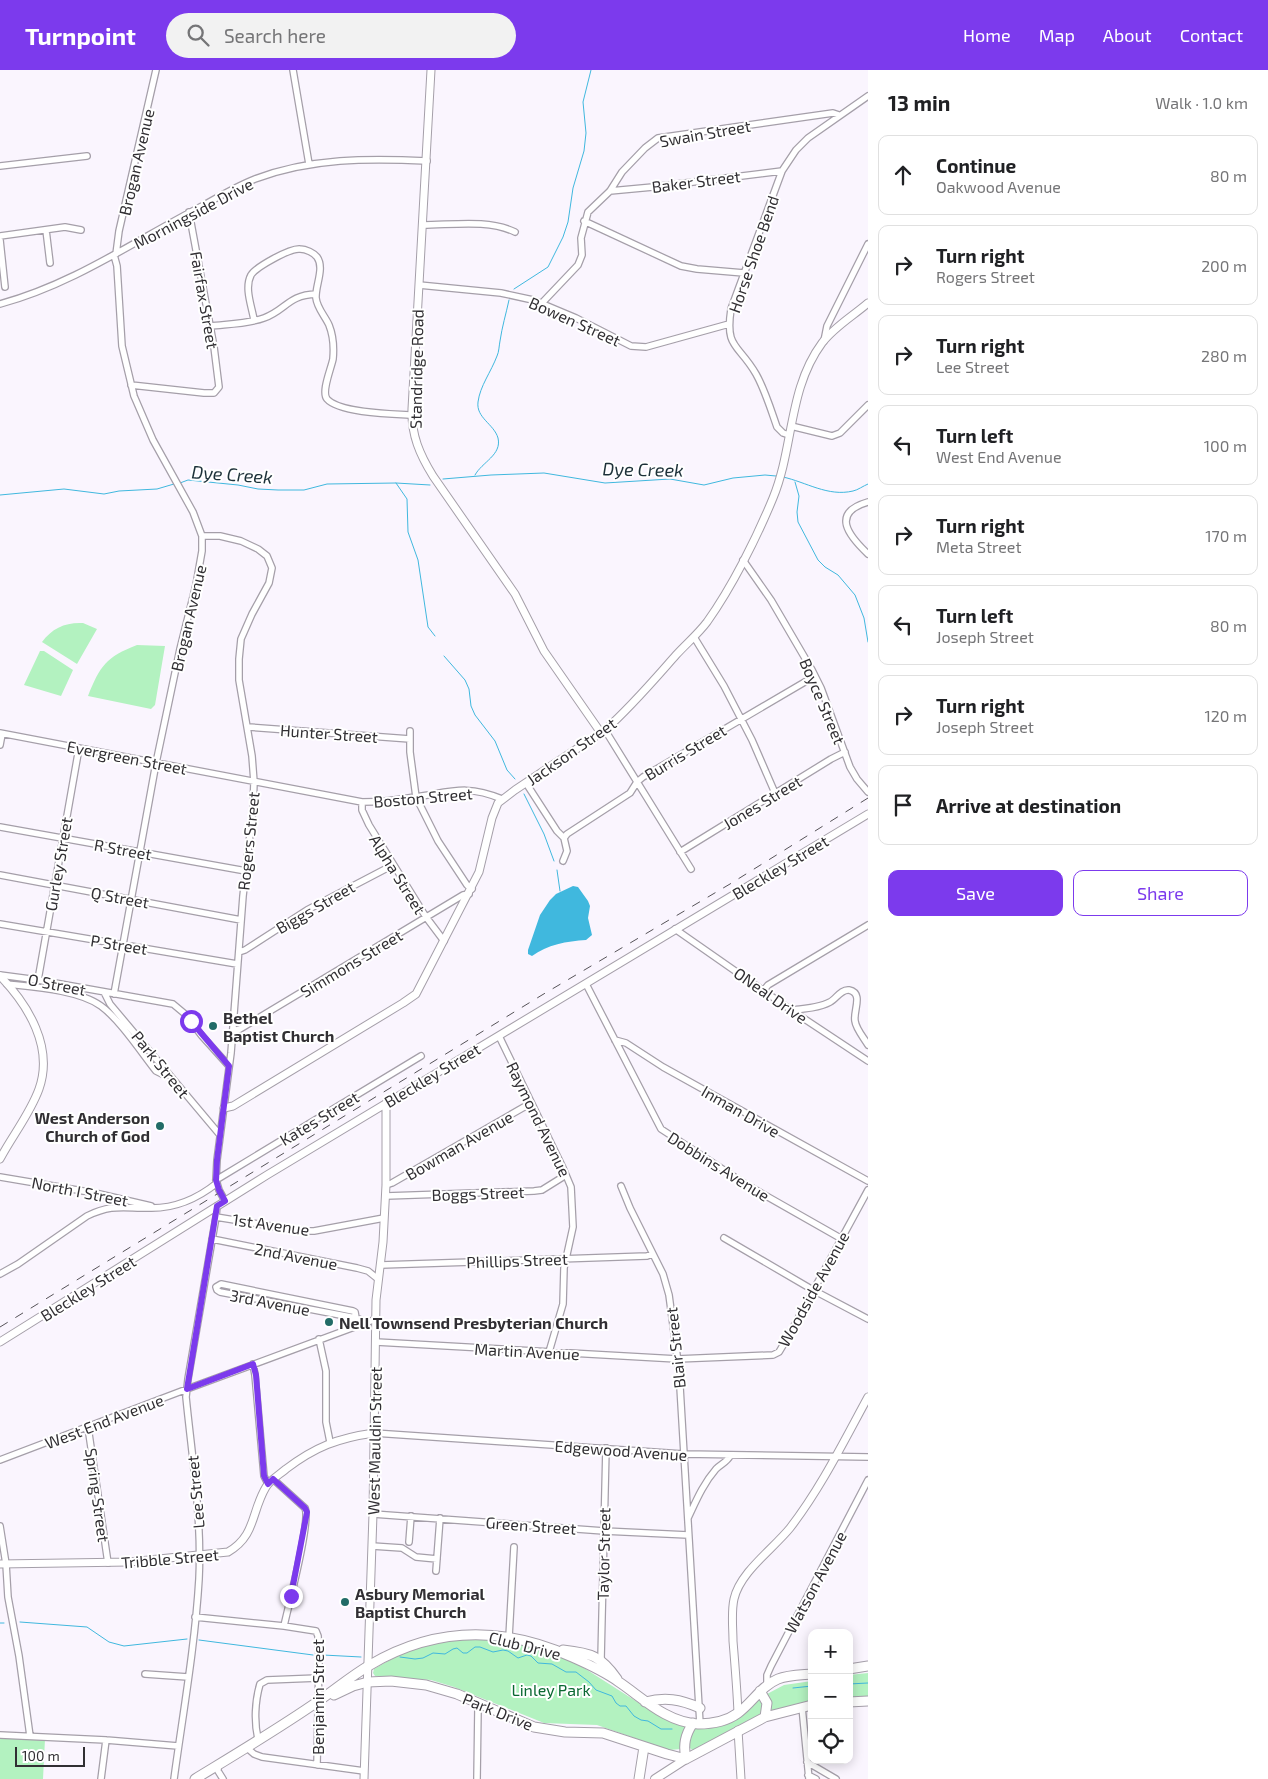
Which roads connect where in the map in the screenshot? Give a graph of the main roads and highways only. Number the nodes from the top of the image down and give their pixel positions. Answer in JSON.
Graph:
{"nodes":[{"id":1,"x":553,"y":1649,"type":"junction"},
{"id":2,"x":868,"y":1666,"type":"edge"},
{"id":3,"x":853,"y":1668,"type":"edge"},
{"id":4,"x":808,"y":1675,"type":"edge"},
{"id":5,"x":618,"y":1682,"type":"junction"},
{"id":6,"x":760,"y":1692,"type":"junction"},
{"id":7,"x":868,"y":1701,"type":"edge"},
{"id":8,"x":317,"y":1702,"type":"junction"},
{"id":9,"x":645,"y":1702,"type":"junction"},
{"id":10,"x":853,"y":1702,"type":"edge"},
{"id":11,"x":808,"y":1706,"type":"edge"},
{"id":12,"x":700,"y":1708,"type":"road end"},
{"id":13,"x":765,"y":1717,"type":"junction"},
{"id":14,"x":696,"y":1724,"type":"junction"},
{"id":15,"x":644,"y":1747,"type":"junction"},
{"id":16,"x":686,"y":1759,"type":"junction"},
{"id":17,"x":195,"y":1779,"type":"edge"},
{"id":18,"x":639,"y":1779,"type":"edge"},
{"id":19,"x":655,"y":1779,"type":"edge"}],
"edges":[{"from":1,"to":5,"type":"main road","name":"Club Drive"},
{"from":1,"to":5,"type":"main road"},
{"from":1,"to":8,"type":"main road","name":"Club Drive"},
{"from":2,"to":3,"type":"main road"},
{"from":4,"to":6,"type":"main road"},
{"from":5,"to":9,"type":"main road","name":"Club Drive"},
{"from":6,"to":13,"type":"main road"},
{"from":6,"to":14,"type":"main road"},
{"from":7,"to":10,"type":"main road"},
{"from":8,"to":15,"type":"main road","name":"Park Drive"},
{"from":8,"to":17,"type":"main road"},
{"from":9,"to":12,"type":"main road"},
{"from":9,"to":14,"type":"main road","name":"Club Drive"},
{"from":11,"to":13,"type":"main road"},
{"from":13,"to":16,"type":"main road"},
{"from":14,"to":16,"type":"main road"},
{"from":15,"to":16,"type":"main road","name":"Park Drive"},
{"from":15,"to":18,"type":"main road"},
{"from":16,"to":19,"type":"main road"}]}
